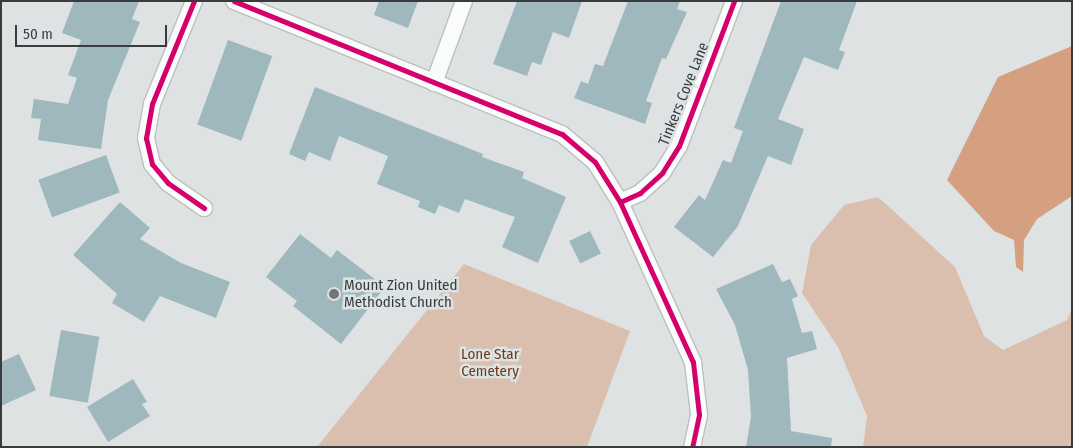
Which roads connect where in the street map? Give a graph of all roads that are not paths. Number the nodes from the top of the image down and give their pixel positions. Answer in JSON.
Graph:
{"nodes":[{"id":1,"x":194,"y":1,"type":"edge"},
{"id":2,"x":234,"y":1,"type":"edge"},
{"id":3,"x":464,"y":1,"type":"edge"},
{"id":4,"x":734,"y":1,"type":"edge"},
{"id":5,"x":434,"y":83,"type":"junction"},
{"id":6,"x":620,"y":202,"type":"junction"},
{"id":7,"x":204,"y":208,"type":"dead end"},
{"id":8,"x":692,"y":447,"type":"edge"}],
"edges":[{"from":1,"to":7,"type":"street"},
{"from":2,"to":5,"type":"street"},
{"from":3,"to":5,"type":"street"},
{"from":4,"to":6,"type":"street","name":"Tinkers Cove Lane"},
{"from":5,"to":6,"type":"street"},
{"from":6,"to":8,"type":"street"}]}
